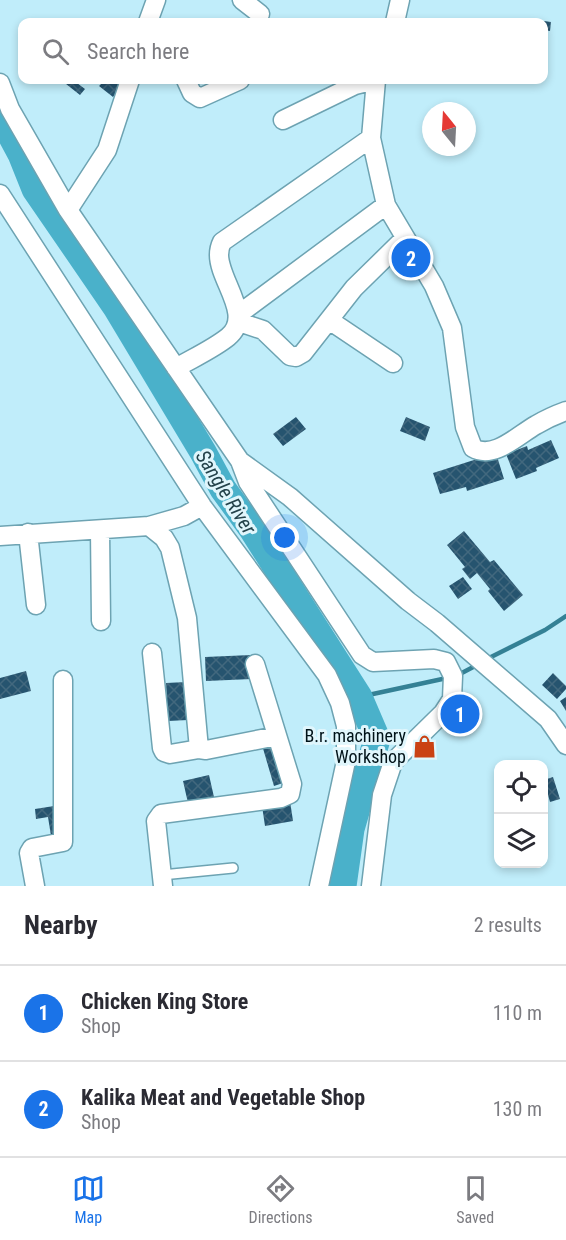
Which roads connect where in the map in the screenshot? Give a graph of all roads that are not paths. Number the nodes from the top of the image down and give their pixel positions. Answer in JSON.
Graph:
{"nodes":[{"id":1,"x":242,"y":0,"type":"edge"},
{"id":2,"x":400,"y":0,"type":"edge"},
{"id":3,"x":260,"y":14,"type":"dead end"},
{"id":4,"x":396,"y":18,"type":"edge"},
{"id":5,"x":0,"y":83,"type":"edge"},
{"id":6,"x":129,"y":84,"type":"edge"},
{"id":7,"x":188,"y":84,"type":"edge"},
{"id":8,"x":231,"y":84,"type":"edge"},
{"id":9,"x":359,"y":84,"type":"edge"},
{"id":10,"x":376,"y":84,"type":"edge"},
{"id":11,"x":5,"y":103,"type":"edge"},
{"id":12,"x":283,"y":120,"type":"dead end"},
{"id":13,"x":371,"y":138,"type":"junction"},
{"id":14,"x":0,"y":194,"type":"edge"},
{"id":15,"x":386,"y":205,"type":"junction"},
{"id":16,"x":68,"y":210,"type":"junction"},
{"id":17,"x":405,"y":238,"type":"junction"},
{"id":18,"x":239,"y":318,"type":"junction"},
{"id":19,"x":329,"y":320,"type":"junction"},
{"id":20,"x":393,"y":363,"type":"dead end"},
{"id":21,"x":177,"y":368,"type":"junction"},
{"id":22,"x":566,"y":411,"type":"edge"},
{"id":23,"x":240,"y":461,"type":"junction"},
{"id":24,"x":202,"y":506,"type":"junction"},
{"id":25,"x":149,"y":526,"type":"junction"},
{"id":26,"x":100,"y":530,"type":"junction"},
{"id":27,"x":28,"y":533,"type":"junction"},
{"id":28,"x":0,"y":536,"type":"edge"},
{"id":29,"x":36,"y":605,"type":"dead end"},
{"id":30,"x":101,"y":621,"type":"dead end"},
{"id":31,"x":152,"y":653,"type":"dead end"},
{"id":32,"x":255,"y":664,"type":"dead end"},
{"id":33,"x":63,"y":680,"type":"dead end"},
{"id":34,"x":277,"y":736,"type":"junction"},
{"id":35,"x":566,"y":745,"type":"edge"},
{"id":36,"x":199,"y":749,"type":"junction"},
{"id":37,"x":233,"y":868,"type":"dead end"},
{"id":38,"x":163,"y":880,"type":"edge"},
{"id":39,"x":35,"y":886,"type":"edge"},
{"id":40,"x":320,"y":886,"type":"edge"},
{"id":41,"x":371,"y":886,"type":"edge"}],
"edges":[{"from":1,"to":3,"type":"street"},
{"from":2,"to":4,"type":"street"},
{"from":5,"to":11,"type":"street"},
{"from":6,"to":16,"type":"street"},
{"from":7,"to":8,"type":"street"},
{"from":9,"to":12,"type":"street"},
{"from":10,"to":13,"type":"street"},
{"from":11,"to":16,"type":"street"},
{"from":13,"to":15,"type":"street"},
{"from":13,"to":18,"type":"street"},
{"from":14,"to":24,"type":"street"},
{"from":15,"to":17,"type":"street"},
{"from":15,"to":18,"type":"street"},
{"from":16,"to":21,"type":"street"},
{"from":17,"to":19,"type":"street"},
{"from":17,"to":22,"type":"street"},
{"from":18,"to":19,"type":"street"},
{"from":18,"to":21,"type":"street"},
{"from":19,"to":20,"type":"street"},
{"from":21,"to":23,"type":"street"},
{"from":23,"to":35,"type":"street"},
{"from":23,"to":41,"type":"street"},
{"from":24,"to":25,"type":"street"},
{"from":24,"to":40,"type":"street"},
{"from":25,"to":26,"type":"street"},
{"from":25,"to":36,"type":"street"},
{"from":26,"to":27,"type":"street"},
{"from":26,"to":30,"type":"street"},
{"from":27,"to":28,"type":"street"},
{"from":27,"to":29,"type":"street"},
{"from":31,"to":36,"type":"street"},
{"from":32,"to":34,"type":"street"},
{"from":33,"to":39,"type":"street"},
{"from":34,"to":36,"type":"street"},
{"from":34,"to":38,"type":"street"},
{"from":37,"to":38,"type":"lane"}]}
